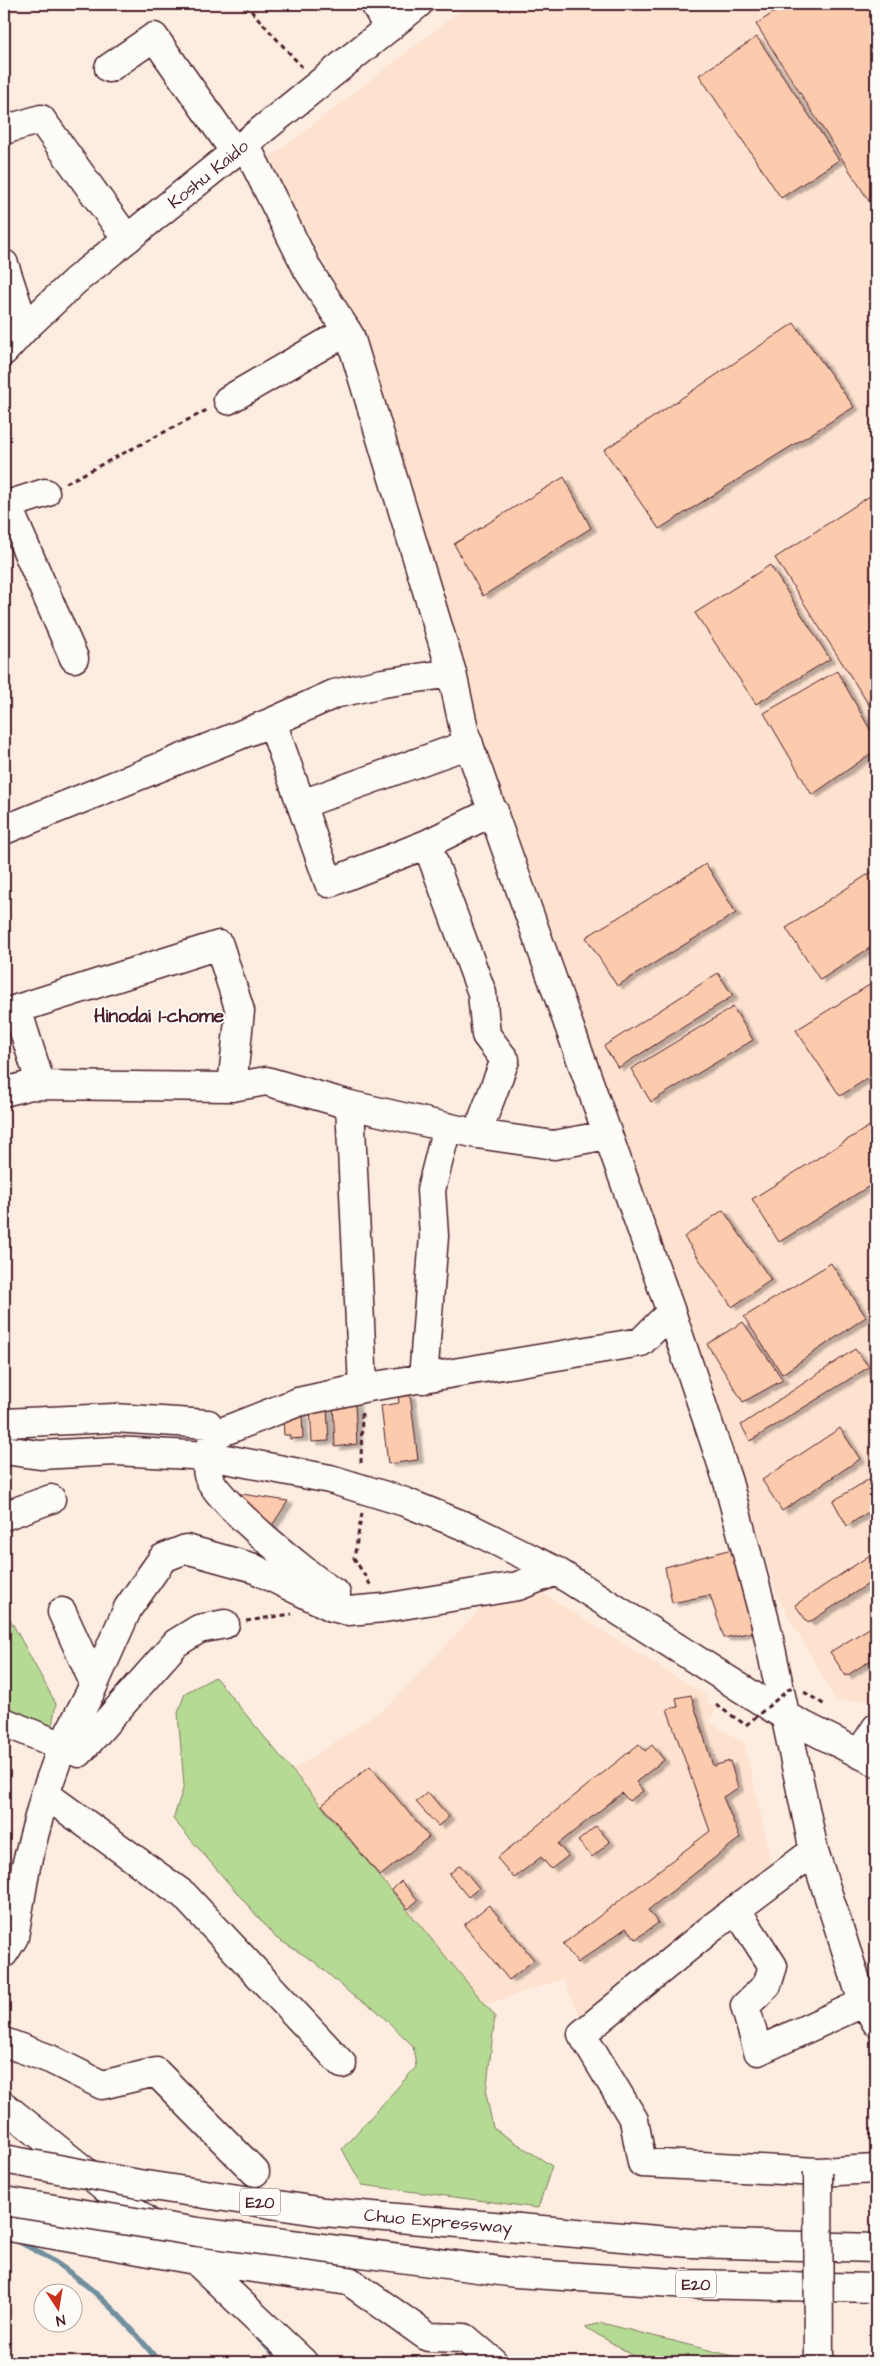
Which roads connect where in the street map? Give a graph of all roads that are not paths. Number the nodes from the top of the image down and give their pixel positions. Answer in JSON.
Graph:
{"nodes":[{"id":1,"x":375,"y":4,"type":"edge"},
{"id":2,"x":418,"y":4,"type":"edge"},
{"id":3,"x":388,"y":28,"type":"junction"},
{"id":4,"x":108,"y":68,"type":"dead end"},
{"id":5,"x":4,"y":130,"type":"edge"},
{"id":6,"x":240,"y":148,"type":"junction"},
{"id":7,"x":127,"y":238,"type":"junction"},
{"id":8,"x":4,"y":264,"type":"edge"},
{"id":9,"x":347,"y":331,"type":"junction"},
{"id":10,"x":11,"y":341,"type":"edge"},
{"id":11,"x":228,"y":400,"type":"road end"},
{"id":12,"x":46,"y":493,"type":"road end"},
{"id":13,"x":5,"y":506,"type":"edge"},
{"id":14,"x":74,"y":658,"type":"dead end"},
{"id":15,"x":452,"y":673,"type":"junction"},
{"id":16,"x":272,"y":722,"type":"junction"},
{"id":17,"x":469,"y":744,"type":"junction"},
{"id":18,"x":302,"y":804,"type":"junction"},
{"id":19,"x":494,"y":811,"type":"junction"},
{"id":20,"x":4,"y":830,"type":"edge"},
{"id":21,"x":427,"y":844,"type":"junction"},
{"id":22,"x":10,"y":1011,"type":"edge"},
{"id":23,"x":41,"y":1085,"type":"junction"},
{"id":24,"x":232,"y":1088,"type":"junction"},
{"id":25,"x":4,"y":1092,"type":"edge"},
{"id":26,"x":350,"y":1105,"type":"junction"},
{"id":27,"x":446,"y":1127,"type":"junction"},
{"id":28,"x":477,"y":1134,"type":"junction"},
{"id":29,"x":607,"y":1135,"type":"junction"},
{"id":30,"x":671,"y":1312,"type":"junction"},
{"id":31,"x":423,"y":1379,"type":"junction"},
{"id":32,"x":363,"y":1388,"type":"junction"},
{"id":33,"x":4,"y":1423,"type":"edge"},
{"id":34,"x":212,"y":1445,"type":"junction"},
{"id":35,"x":4,"y":1450,"type":"edge"},
{"id":36,"x":40,"y":1455,"type":"junction"},
{"id":37,"x":4,"y":1469,"type":"edge"},
{"id":38,"x":51,"y":1499,"type":"dead end"},
{"id":39,"x":4,"y":1516,"type":"edge"},
{"id":40,"x":556,"y":1571,"type":"junction"},
{"id":41,"x":374,"y":1610,"type":"junction"},
{"id":42,"x":62,"y":1612,"type":"dead end"},
{"id":43,"x":225,"y":1624,"type":"road end"},
{"id":44,"x":94,"y":1684,"type":"junction"},
{"id":45,"x":785,"y":1716,"type":"junction"},
{"id":46,"x":4,"y":1722,"type":"edge"},
{"id":47,"x":876,"y":1728,"type":"edge"},
{"id":48,"x":62,"y":1746,"type":"junction"},
{"id":49,"x":868,"y":1758,"type":"edge"},
{"id":50,"x":45,"y":1794,"type":"junction"},
{"id":51,"x":814,"y":1851,"type":"junction"},
{"id":52,"x":736,"y":1909,"type":"junction"},
{"id":53,"x":4,"y":1953,"type":"edge"},
{"id":54,"x":871,"y":2012,"type":"edge"},
{"id":55,"x":4,"y":2042,"type":"edge"},
{"id":56,"x":342,"y":2064,"type":"dead end"},
{"id":57,"x":4,"y":2106,"type":"edge"},
{"id":58,"x":4,"y":2158,"type":"edge"},
{"id":59,"x":876,"y":2169,"type":"edge"},
{"id":60,"x":255,"y":2172,"type":"dead end"},
{"id":61,"x":818,"y":2172,"type":"junction"},
{"id":62,"x":4,"y":2201,"type":"edge"},
{"id":63,"x":4,"y":2226,"type":"edge"},
{"id":64,"x":876,"y":2248,"type":"edge"},
{"id":65,"x":195,"y":2260,"type":"junction"},
{"id":66,"x":876,"y":2288,"type":"edge"},
{"id":67,"x":303,"y":2362,"type":"edge"},
{"id":68,"x":493,"y":2362,"type":"edge"},
{"id":69,"x":819,"y":2362,"type":"edge"},
{"id":70,"x":830,"y":2362,"type":"edge"}],
"edges":[{"from":1,"to":3,"type":"main road"},
{"from":2,"to":3,"type":"main road","name":"Koshu Kaido"},
{"from":3,"to":6,"type":"main road","name":"Koshu Kaido"},
{"from":4,"to":6,"type":"main road"},
{"from":5,"to":7,"type":"main road"},
{"from":6,"to":7,"type":"main road","name":"Koshu Kaido"},
{"from":6,"to":9,"type":"main road"},
{"from":7,"to":10,"type":"main road","name":"Koshu Kaido"},
{"from":8,"to":10,"type":"main road"},
{"from":9,"to":11,"type":"main road"},
{"from":9,"to":15,"type":"main road"},
{"from":12,"to":13,"type":"main road"},
{"from":13,"to":14,"type":"main road"},
{"from":15,"to":16,"type":"main road"},
{"from":15,"to":17,"type":"main road"},
{"from":16,"to":18,"type":"main road"},
{"from":16,"to":20,"type":"main road"},
{"from":17,"to":18,"type":"main road"},
{"from":17,"to":19,"type":"main road"},
{"from":18,"to":21,"type":"main road"},
{"from":19,"to":21,"type":"main road"},
{"from":19,"to":29,"type":"main road"},
{"from":21,"to":28,"type":"main road"},
{"from":22,"to":23,"type":"main road"},
{"from":22,"to":24,"type":"main road"},
{"from":23,"to":24,"type":"main road"},
{"from":23,"to":25,"type":"main road"},
{"from":24,"to":26,"type":"main road"},
{"from":26,"to":27,"type":"main road"},
{"from":26,"to":32,"type":"main road"},
{"from":27,"to":28,"type":"main road"},
{"from":27,"to":31,"type":"main road"},
{"from":28,"to":29,"type":"main road"},
{"from":29,"to":30,"type":"main road"},
{"from":30,"to":31,"type":"main road"},
{"from":30,"to":45,"type":"main road"},
{"from":31,"to":32,"type":"main road"},
{"from":32,"to":34,"type":"main road"},
{"from":33,"to":34,"type":"main road"},
{"from":34,"to":36,"type":"main road"},
{"from":34,"to":40,"type":"main road"},
{"from":34,"to":41,"type":"main road"},
{"from":35,"to":36,"type":"main road"},
{"from":36,"to":37,"type":"main road"},
{"from":38,"to":39,"type":"main road"},
{"from":40,"to":41,"type":"main road"},
{"from":40,"to":45,"type":"main road"},
{"from":41,"to":44,"type":"main road"},
{"from":42,"to":44,"type":"main road"},
{"from":43,"to":48,"type":"main road"},
{"from":44,"to":48,"type":"main road"},
{"from":45,"to":49,"type":"main road"},
{"from":45,"to":51,"type":"main road"},
{"from":46,"to":48,"type":"main road"},
{"from":47,"to":49,"type":"main road"},
{"from":48,"to":50,"type":"main road"},
{"from":50,"to":53,"type":"main road"},
{"from":50,"to":56,"type":"main road"},
{"from":51,"to":52,"type":"main road"},
{"from":51,"to":54,"type":"main road"},
{"from":52,"to":54,"type":"main road"},
{"from":52,"to":61,"type":"main road"},
{"from":55,"to":60,"type":"main road"},
{"from":57,"to":65,"type":"main road"},
{"from":58,"to":64,"type":"main road","name":"Chuo Expressway","number":"E20","bridge":true},
{"from":59,"to":61,"type":"main road"},
{"from":61,"to":69,"type":"main road","bridge":true},
{"from":62,"to":66,"type":"main road","number":"E20","bridge":true},
{"from":63,"to":65,"type":"main road"},
{"from":65,"to":67,"type":"main road"},
{"from":65,"to":68,"type":"main road"},
{"from":69,"to":70,"type":"main road"}]}
